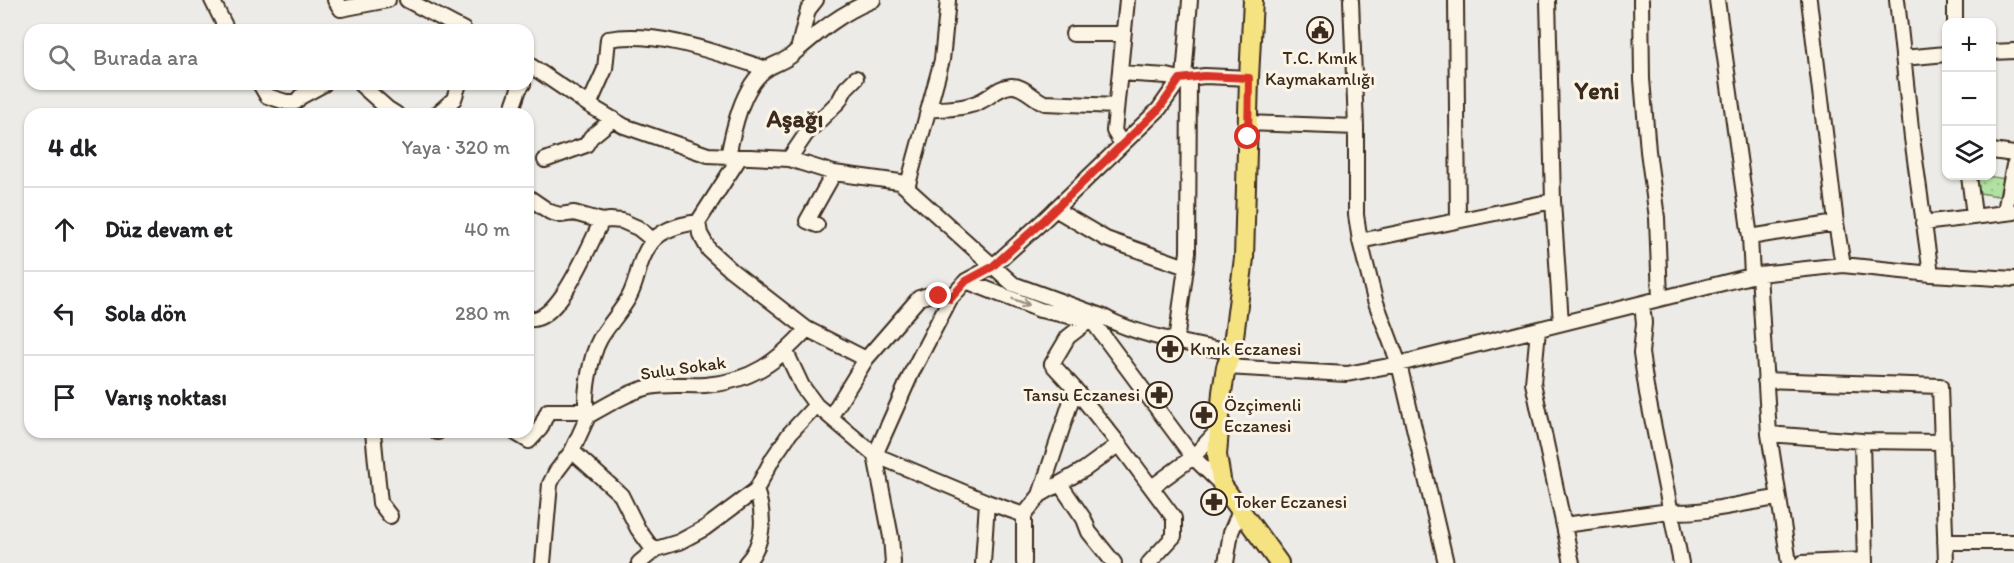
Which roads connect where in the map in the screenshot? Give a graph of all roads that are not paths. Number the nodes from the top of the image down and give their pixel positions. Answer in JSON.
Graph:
{"nodes":[{"id":1,"x":212,"y":0,"type":"edge"},
{"id":2,"x":335,"y":0,"type":"edge"},
{"id":3,"x":388,"y":0,"type":"edge"},
{"id":4,"x":406,"y":0,"type":"edge"},
{"id":5,"x":816,"y":0,"type":"edge"},
{"id":6,"x":873,"y":0,"type":"edge"},
{"id":7,"x":948,"y":0,"type":"edge"},
{"id":8,"x":1126,"y":0,"type":"edge"},
{"id":9,"x":1190,"y":0,"type":"edge"},
{"id":10,"x":1253,"y":0,"type":"edge"},
{"id":11,"x":1351,"y":0,"type":"edge"},
{"id":12,"x":1456,"y":0,"type":"edge"},
{"id":13,"x":1548,"y":0,"type":"edge"},
{"id":14,"x":1641,"y":0,"type":"edge"},
{"id":15,"x":1717,"y":0,"type":"edge"},
{"id":16,"x":1809,"y":0,"type":"edge"},
{"id":17,"x":1897,"y":0,"type":"edge"},
{"id":18,"x":1955,"y":0,"type":"edge"},
{"id":19,"x":1955,"y":18,"type":"edge"},
{"id":20,"x":224,"y":24,"type":"edge"},
{"id":21,"x":452,"y":24,"type":"edge"},
{"id":22,"x":1072,"y":34,"type":"dead end"},
{"id":23,"x":1124,"y":34,"type":"junction"},
{"id":24,"x":798,"y":50,"type":"junction"},
{"id":25,"x":1996,"y":51,"type":"edge"},
{"id":26,"x":2014,"y":51,"type":"edge"},
{"id":27,"x":1942,"y":54,"type":"edge"},
{"id":28,"x":1903,"y":58,"type":"junction"},
{"id":29,"x":534,"y":67,"type":"edge"},
{"id":30,"x":767,"y":69,"type":"junction"},
{"id":31,"x":1120,"y":74,"type":"junction"},
{"id":32,"x":856,"y":78,"type":"dead end"},
{"id":33,"x":1184,"y":78,"type":"junction"},
{"id":34,"x":1249,"y":78,"type":"junction"},
{"id":35,"x":264,"y":90,"type":"edge"},
{"id":36,"x":313,"y":90,"type":"edge"},
{"id":37,"x":367,"y":90,"type":"edge"},
{"id":38,"x":457,"y":90,"type":"edge"},
{"id":39,"x":519,"y":90,"type":"edge"},
{"id":40,"x":273,"y":99,"type":"junction"},
{"id":41,"x":589,"y":105,"type":"junction"},
{"id":42,"x":1116,"y":106,"type":"junction"},
{"id":43,"x":277,"y":108,"type":"edge"},
{"id":44,"x":388,"y":108,"type":"edge"},
{"id":45,"x":444,"y":108,"type":"edge"},
{"id":46,"x":512,"y":108,"type":"edge"},
{"id":47,"x":929,"y":110,"type":"junction"},
{"id":48,"x":613,"y":119,"type":"junction"},
{"id":49,"x":1248,"y":123,"type":"junction"},
{"id":50,"x":1356,"y":128,"type":"junction"},
{"id":51,"x":1122,"y":144,"type":"junction"},
{"id":52,"x":1996,"y":152,"type":"edge"},
{"id":53,"x":2014,"y":154,"type":"edge"},
{"id":54,"x":734,"y":157,"type":"junction"},
{"id":55,"x":789,"y":159,"type":"junction"},
{"id":56,"x":546,"y":160,"type":"dead end"},
{"id":57,"x":2014,"y":165,"type":"edge"},
{"id":58,"x":834,"y":173,"type":"junction"},
{"id":59,"x":1970,"y":180,"type":"edge"},
{"id":60,"x":907,"y":188,"type":"junction"},
{"id":61,"x":534,"y":201,"type":"edge"},
{"id":62,"x":1553,"y":201,"type":"junction"},
{"id":63,"x":1054,"y":209,"type":"junction"},
{"id":64,"x":2009,"y":212,"type":"edge"},
{"id":65,"x":1974,"y":215,"type":"junction"},
{"id":66,"x":1458,"y":219,"type":"junction"},
{"id":67,"x":602,"y":221,"type":"junction"},
{"id":68,"x":698,"y":222,"type":"junction"},
{"id":69,"x":1836,"y":223,"type":"junction"},
{"id":70,"x":1923,"y":223,"type":"junction"},
{"id":71,"x":817,"y":225,"type":"dead end"},
{"id":72,"x":1750,"y":237,"type":"junction"},
{"id":73,"x":653,"y":240,"type":"junction"},
{"id":74,"x":1360,"y":241,"type":"junction"},
{"id":75,"x":1843,"y":265,"type":"junction"},
{"id":76,"x":992,"y":267,"type":"junction"},
{"id":77,"x":1186,"y":267,"type":"junction"},
{"id":78,"x":1756,"y":274,"type":"junction"},
{"id":79,"x":1931,"y":274,"type":"junction"},
{"id":80,"x":2014,"y":279,"type":"edge"},
{"id":81,"x":966,"y":281,"type":"junction"},
{"id":82,"x":950,"y":299,"type":"junction"},
{"id":83,"x":1660,"y":299,"type":"junction"},
{"id":84,"x":1642,"y":304,"type":"junction"},
{"id":85,"x":1087,"y":315,"type":"junction"},
{"id":86,"x":534,"y":320,"type":"edge"},
{"id":87,"x":1561,"y":323,"type":"junction"},
{"id":88,"x":807,"y":329,"type":"junction"},
{"id":89,"x":1538,"y":330,"type":"junction"},
{"id":90,"x":1176,"y":342,"type":"junction"},
{"id":91,"x":786,"y":352,"type":"junction"},
{"id":92,"x":866,"y":359,"type":"junction"},
{"id":93,"x":1229,"y":360,"type":"junction"},
{"id":94,"x":1399,"y":364,"type":"junction"},
{"id":95,"x":1766,"y":380,"type":"junction"},
{"id":96,"x":1076,"y":389,"type":"junction"},
{"id":97,"x":816,"y":405,"type":"junction"},
{"id":98,"x":587,"y":414,"type":"junction"},
{"id":99,"x":831,"y":416,"type":"junction"},
{"id":100,"x":1219,"y":429,"type":"junction"},
{"id":101,"x":1768,"y":434,"type":"junction"},
{"id":102,"x":534,"y":436,"type":"edge"},
{"id":103,"x":374,"y":438,"type":"edge"},
{"id":104,"x":1862,"y":441,"type":"junction"},
{"id":105,"x":1943,"y":442,"type":"junction"},
{"id":106,"x":1119,"y":444,"type":"junction"},
{"id":107,"x":572,"y":451,"type":"junction"},
{"id":108,"x":875,"y":455,"type":"junction"},
{"id":109,"x":1193,"y":457,"type":"junction"},
{"id":110,"x":1060,"y":484,"type":"junction"},
{"id":111,"x":1222,"y":485,"type":"junction"},
{"id":112,"x":1152,"y":488,"type":"junction"},
{"id":113,"x":756,"y":490,"type":"junction"},
{"id":114,"x":1040,"y":495,"type":"junction"},
{"id":115,"x":1777,"y":498,"type":"junction"},
{"id":116,"x":987,"y":502,"type":"junction"},
{"id":117,"x":1240,"y":511,"type":"junction"},
{"id":118,"x":1670,"y":511,"type":"junction"},
{"id":119,"x":1024,"y":515,"type":"junction"},
{"id":120,"x":390,"y":516,"type":"dead end"},
{"id":121,"x":1564,"y":525,"type":"junction"},
{"id":122,"x":1945,"y":542,"type":"junction"},
{"id":123,"x":2014,"y":542,"type":"edge"},
{"id":124,"x":654,"y":551,"type":"junction"},
{"id":125,"x":1865,"y":561,"type":"edge"},
{"id":126,"x":543,"y":563,"type":"edge"},
{"id":127,"x":639,"y":563,"type":"edge"},
{"id":128,"x":746,"y":563,"type":"edge"},
{"id":129,"x":893,"y":563,"type":"edge"},
{"id":130,"x":983,"y":563,"type":"edge"},
{"id":131,"x":1024,"y":563,"type":"edge"},
{"id":132,"x":1114,"y":563,"type":"edge"},
{"id":133,"x":1149,"y":563,"type":"edge"},
{"id":134,"x":1226,"y":563,"type":"edge"},
{"id":135,"x":1279,"y":563,"type":"edge"},
{"id":136,"x":1446,"y":563,"type":"edge"},
{"id":137,"x":1572,"y":563,"type":"edge"},
{"id":138,"x":1680,"y":563,"type":"edge"},
{"id":139,"x":1789,"y":563,"type":"edge"},
{"id":140,"x":1802,"y":563,"type":"edge"},
{"id":141,"x":1946,"y":563,"type":"edge"}],
"edges":[{"from":1,"to":20,"type":"street"},
{"from":2,"to":3,"type":"street"},
{"from":4,"to":21,"type":"street"},
{"from":5,"to":24,"type":"street"},
{"from":6,"to":24,"type":"street"},
{"from":7,"to":47,"type":"street"},
{"from":8,"to":23,"type":"street"},
{"from":9,"to":33,"type":"street"},
{"from":10,"to":34,"type":"main road"},
{"from":11,"to":50,"type":"street"},
{"from":12,"to":66,"type":"street"},
{"from":13,"to":62,"type":"street"},
{"from":14,"to":83,"type":"street"},
{"from":15,"to":72,"type":"street"},
{"from":16,"to":69,"type":"street"},
{"from":17,"to":28,"type":"street"},
{"from":18,"to":19,"type":"street"},
{"from":22,"to":23,"type":"street"},
{"from":23,"to":31,"type":"street"},
{"from":24,"to":30,"type":"street"},
{"from":25,"to":26,"type":"street"},
{"from":27,"to":28,"type":"street"},
{"from":28,"to":70,"type":"street"},
{"from":29,"to":41,"type":"street"},
{"from":30,"to":41,"type":"street"},
{"from":30,"to":54,"type":"street"},
{"from":31,"to":33,"type":"street"},
{"from":31,"to":42,"type":"street"},
{"from":32,"to":55,"type":"street"},
{"from":33,"to":34,"type":"street"},
{"from":33,"to":51,"type":"street"},
{"from":33,"to":77,"type":"street"},
{"from":34,"to":49,"type":"main road"},
{"from":35,"to":40,"type":"street"},
{"from":36,"to":40,"type":"street"},
{"from":37,"to":44,"type":"street"},
{"from":38,"to":45,"type":"street"},
{"from":39,"to":46,"type":"street"},
{"from":40,"to":43,"type":"street"},
{"from":41,"to":48,"type":"street"},
{"from":42,"to":47,"type":"street"},
{"from":42,"to":51,"type":"street"},
{"from":47,"to":60,"type":"street"},
{"from":48,"to":54,"type":"street"},
{"from":48,"to":56,"type":"street"},
{"from":49,"to":50,"type":"street"},
{"from":49,"to":93,"type":"main road"},
{"from":50,"to":74,"type":"street"},
{"from":51,"to":63,"type":"street"},
{"from":52,"to":53,"type":"street"},
{"from":54,"to":55,"type":"street"},
{"from":54,"to":68,"type":"street"},
{"from":55,"to":58,"type":"street"},
{"from":57,"to":64,"type":"street"},
{"from":58,"to":60,"type":"street"},
{"from":58,"to":71,"type":"street"},
{"from":59,"to":65,"type":"street"},
{"from":60,"to":76,"type":"street"},
{"from":61,"to":67,"type":"street"},
{"from":62,"to":66,"type":"street"},
{"from":62,"to":87,"type":"street"},
{"from":63,"to":76,"type":"street"},
{"from":63,"to":77,"type":"street"},
{"from":64,"to":65,"type":"street"},
{"from":65,"to":70,"type":"street"},
{"from":66,"to":74,"type":"street"},
{"from":67,"to":73,"type":"street"},
{"from":67,"to":86,"type":"street"},
{"from":68,"to":73,"type":"street"},
{"from":68,"to":88,"type":"street"},
{"from":69,"to":72,"type":"street"},
{"from":69,"to":75,"type":"street"},
{"from":70,"to":79,"type":"street"},
{"from":72,"to":78,"type":"street"},
{"from":73,"to":98,"type":"street"},
{"from":74,"to":94,"type":"street"},
{"from":75,"to":78,"type":"street"},
{"from":75,"to":79,"type":"street"},
{"from":76,"to":81,"type":"street"},
{"from":76,"to":85,"type":"street"},
{"from":77,"to":90,"type":"street"},
{"from":78,"to":83,"type":"street"},
{"from":78,"to":95,"type":"street"},
{"from":79,"to":80,"type":"street"},
{"from":81,"to":82,"type":"street"},
{"from":81,"to":85,"type":"street","one_way":true},
{"from":82,"to":92,"type":"street"},
{"from":82,"to":108,"type":"street"},
{"from":83,"to":84,"type":"street"},
{"from":84,"to":87,"type":"street"},
{"from":84,"to":118,"type":"street"},
{"from":85,"to":90,"type":"street"},
{"from":85,"to":96,"type":"street"},
{"from":85,"to":109,"type":"street"},
{"from":87,"to":89,"type":"street"},
{"from":88,"to":91,"type":"street","name":"Sulu Sokak"},
{"from":88,"to":92,"type":"street"},
{"from":89,"to":94,"type":"street"},
{"from":89,"to":121,"type":"street"},
{"from":90,"to":93,"type":"street"},
{"from":91,"to":97,"type":"street"},
{"from":91,"to":98,"type":"street","name":"Sulu Sokak"},
{"from":92,"to":99,"type":"street"},
{"from":93,"to":94,"type":"street"},
{"from":93,"to":100,"type":"main road"},
{"from":94,"to":136,"type":"street"},
{"from":95,"to":101,"type":"street"},
{"from":95,"to":105,"type":"street"},
{"from":96,"to":106,"type":"street"},
{"from":96,"to":114,"type":"street"},
{"from":97,"to":99,"type":"street"},
{"from":97,"to":113,"type":"street"},
{"from":98,"to":102,"type":"street"},
{"from":98,"to":107,"type":"street"},
{"from":99,"to":108,"type":"street"},
{"from":100,"to":109,"type":"street"},
{"from":100,"to":111,"type":"main road"},
{"from":101,"to":104,"type":"street"},
{"from":101,"to":115,"type":"street"},
{"from":103,"to":120,"type":"street"},
{"from":104,"to":105,"type":"street"},
{"from":104,"to":125,"type":"street"},
{"from":105,"to":122,"type":"street"},
{"from":106,"to":110,"type":"street"},
{"from":106,"to":112,"type":"street"},
{"from":107,"to":124,"type":"street"},
{"from":107,"to":126,"type":"street"},
{"from":108,"to":116,"type":"street"},
{"from":108,"to":129,"type":"street"},
{"from":109,"to":111,"type":"street"},
{"from":109,"to":112,"type":"street"},
{"from":110,"to":114,"type":"street"},
{"from":110,"to":132,"type":"street"},
{"from":111,"to":117,"type":"main road"},
{"from":112,"to":133,"type":"street"},
{"from":113,"to":124,"type":"street"},
{"from":113,"to":128,"type":"street"},
{"from":114,"to":119,"type":"street"},
{"from":115,"to":118,"type":"street"},
{"from":115,"to":139,"type":"street"},
{"from":116,"to":119,"type":"street"},
{"from":116,"to":130,"type":"street"},
{"from":117,"to":134,"type":"street"},
{"from":117,"to":135,"type":"main road"},
{"from":118,"to":121,"type":"street"},
{"from":118,"to":138,"type":"street"},
{"from":119,"to":131,"type":"street"},
{"from":121,"to":137,"type":"street"},
{"from":122,"to":123,"type":"street"},
{"from":122,"to":141,"type":"street"},
{"from":124,"to":127,"type":"street"},
{"from":125,"to":140,"type":"street"}]}
